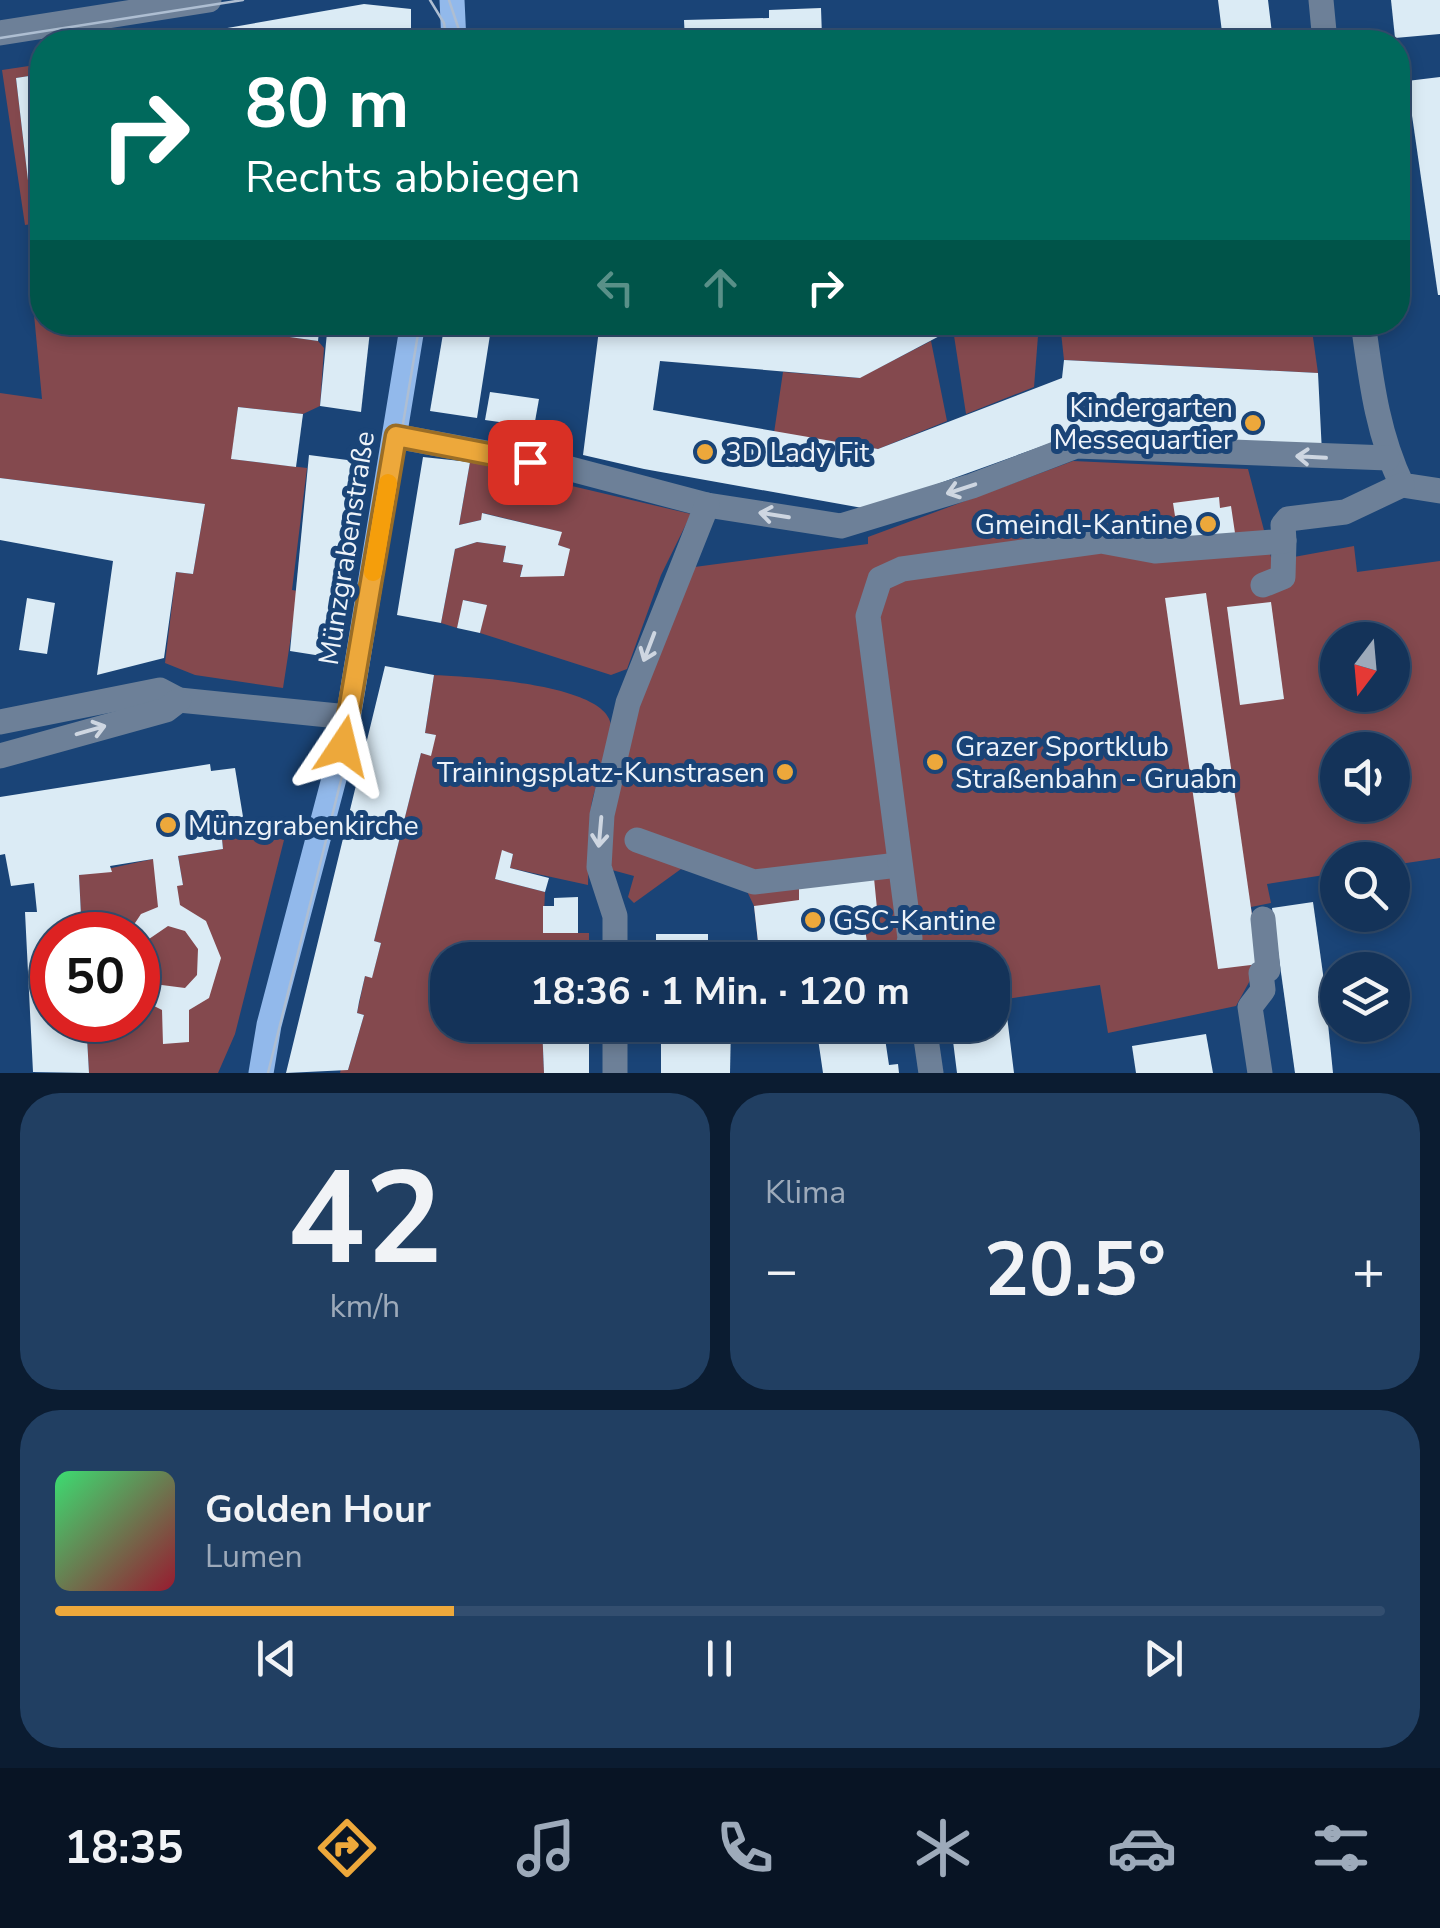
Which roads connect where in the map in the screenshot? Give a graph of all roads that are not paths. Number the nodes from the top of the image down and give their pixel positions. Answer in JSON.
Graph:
{"nodes":[{"id":1,"x":210,"y":0,"type":"edge"},
{"id":2,"x":452,"y":0,"type":"edge"},
{"id":3,"x":1321,"y":0,"type":"edge"},
{"id":4,"x":453,"y":30,"type":"edge"},
{"id":5,"x":1324,"y":30,"type":"edge"},
{"id":6,"x":0,"y":33,"type":"edge"},
{"id":7,"x":412,"y":335,"type":"edge"},
{"id":8,"x":1365,"y":335,"type":"edge"},
{"id":9,"x":396,"y":436,"type":"junction"},
{"id":10,"x":1388,"y":458,"type":"junction"},
{"id":11,"x":1402,"y":484,"type":"junction"},
{"id":12,"x":1440,"y":491,"type":"edge"},
{"id":13,"x":707,"y":505,"type":"junction"},
{"id":14,"x":1284,"y":541,"type":"junction"},
{"id":15,"x":1263,"y":585,"type":"dead end"},
{"id":16,"x":180,"y":700,"type":"junction"},
{"id":17,"x":348,"y":717,"type":"junction"},
{"id":18,"x":0,"y":722,"type":"edge"},
{"id":19,"x":0,"y":756,"type":"edge"},
{"id":20,"x":637,"y":840,"type":"dead end"},
{"id":21,"x":898,"y":866,"type":"junction"},
{"id":22,"x":1263,"y":919,"type":"dead end"},
{"id":23,"x":615,"y":942,"type":"edge"},
{"id":24,"x":909,"y":942,"type":"edge"},
{"id":25,"x":615,"y":1042,"type":"edge"},
{"id":26,"x":926,"y":1042,"type":"edge"},
{"id":27,"x":261,"y":1073,"type":"edge"},
{"id":28,"x":615,"y":1073,"type":"edge"},
{"id":29,"x":930,"y":1073,"type":"edge"},
{"id":30,"x":1260,"y":1073,"type":"edge"}],
"edges":[{"from":1,"to":6,"type":"street"},
{"from":2,"to":4,"type":"main road"},
{"from":3,"to":5,"type":"street"},
{"from":7,"to":9,"type":"main road","name":"Münzgrabenstraße"},
{"from":8,"to":10,"type":"street"},
{"from":9,"to":13,"type":"street"},
{"from":9,"to":17,"type":"main road","name":"Münzgrabenstraße"},
{"from":10,"to":11,"type":"street"},
{"from":10,"to":13,"type":"street","one_way":true},
{"from":11,"to":12,"type":"street"},
{"from":11,"to":14,"type":"street"},
{"from":13,"to":23,"type":"street","one_way":true},
{"from":14,"to":15,"type":"street"},
{"from":14,"to":21,"type":"street"},
{"from":16,"to":17,"type":"street"},
{"from":16,"to":18,"type":"street"},
{"from":19,"to":16,"type":"street","one_way":true},
{"from":17,"to":27,"type":"main road","name":"Münzgrabenstraße"},
{"from":20,"to":21,"type":"street"},
{"from":21,"to":24,"type":"street"},
{"from":22,"to":30,"type":"street"},
{"from":25,"to":28,"type":"street"},
{"from":26,"to":29,"type":"street"}]}
